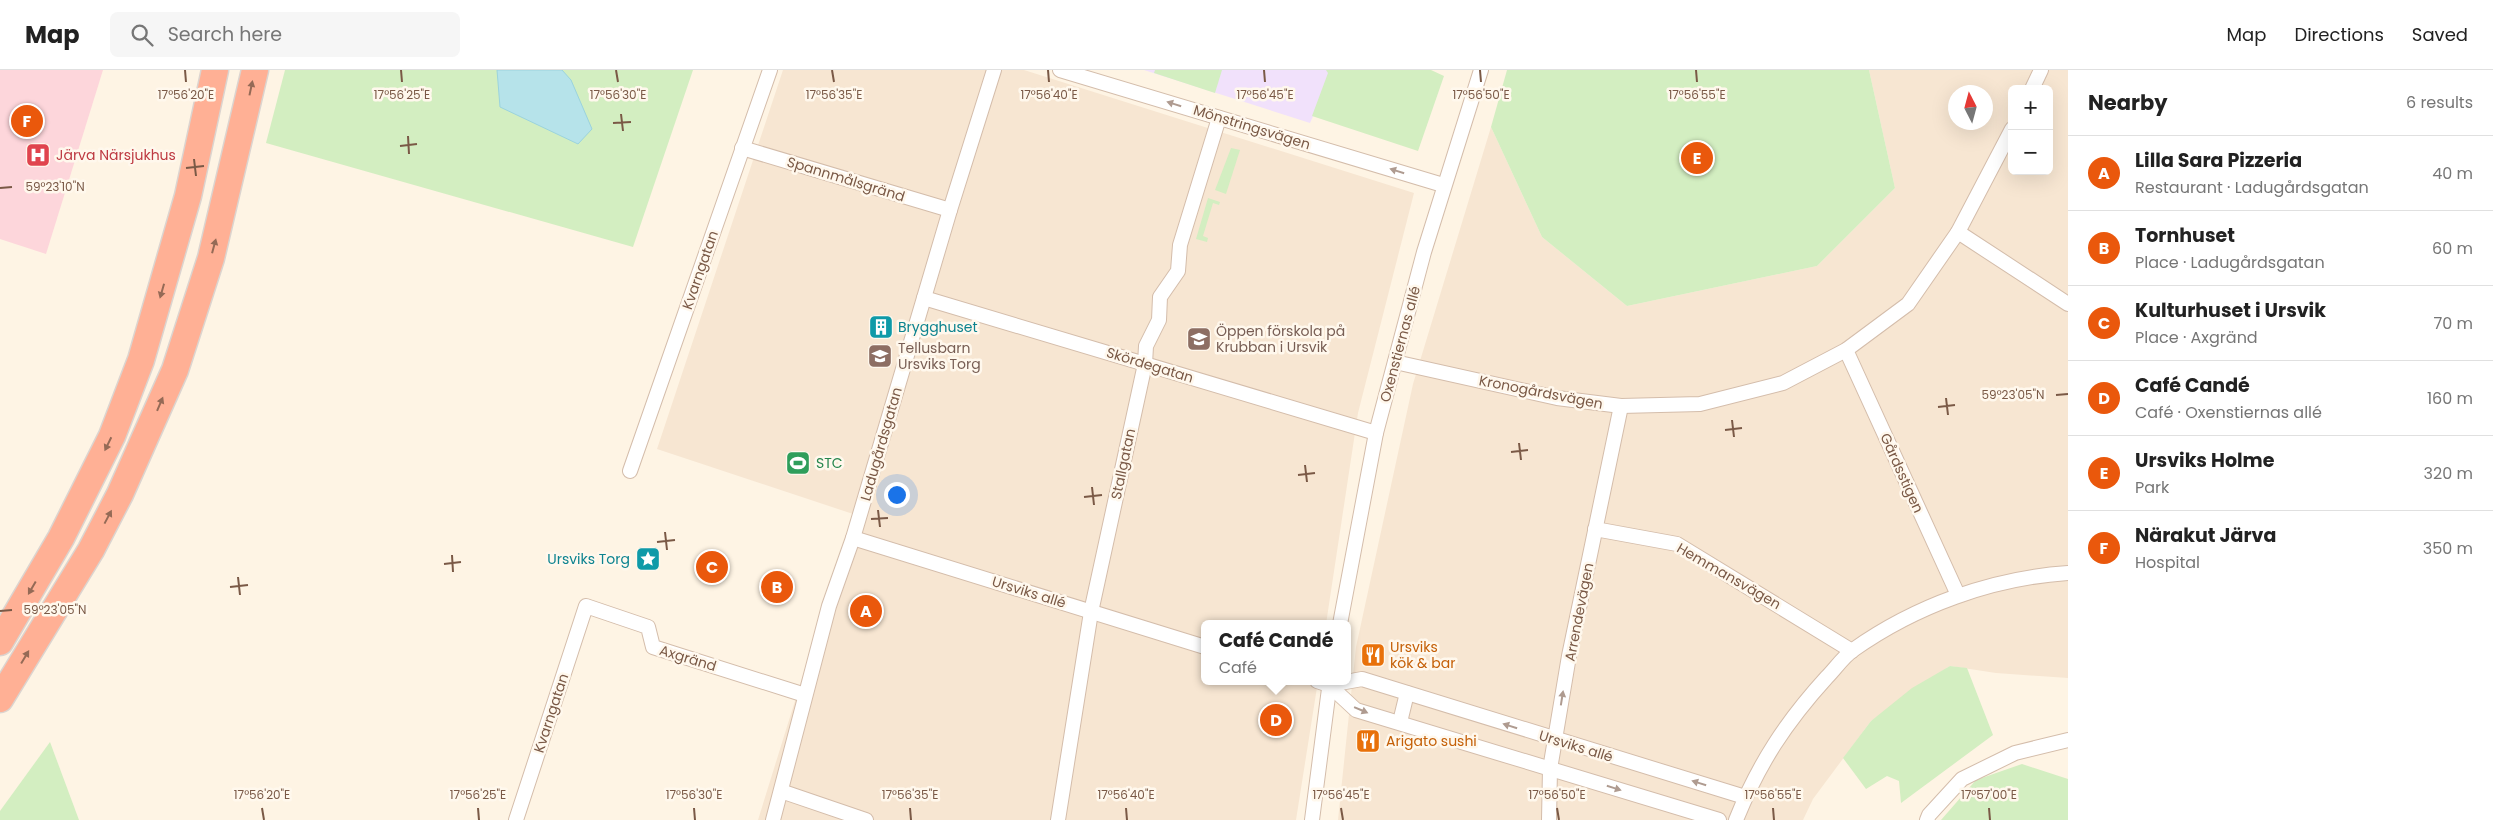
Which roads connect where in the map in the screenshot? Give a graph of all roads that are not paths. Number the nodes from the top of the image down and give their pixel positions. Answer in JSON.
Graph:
{"nodes":[{"id":1,"x":206,"y":70,"type":"edge"},
{"id":2,"x":214,"y":70,"type":"edge"},
{"id":3,"x":254,"y":70,"type":"edge"},
{"id":4,"x":770,"y":70,"type":"edge"},
{"id":5,"x":994,"y":70,"type":"edge"},
{"id":6,"x":1060,"y":70,"type":"edge"},
{"id":7,"x":1480,"y":70,"type":"edge"},
{"id":8,"x":2041,"y":70,"type":"edge"},
{"id":9,"x":2034,"y":85,"type":"edge"},
{"id":10,"x":1219,"y":118,"type":"junction"},
{"id":11,"x":2011,"y":130,"type":"edge"},
{"id":12,"x":202,"y":135,"type":"junction"},
{"id":13,"x":742,"y":148,"type":"junction"},
{"id":14,"x":1443,"y":185,"type":"junction"},
{"id":15,"x":950,"y":210,"type":"junction"},
{"id":16,"x":1958,"y":232,"type":"junction"},
{"id":17,"x":924,"y":298,"type":"junction"},
{"id":18,"x":2068,"y":304,"type":"edge"},
{"id":19,"x":1846,"y":350,"type":"junction"},
{"id":20,"x":1395,"y":362,"type":"junction"},
{"id":21,"x":1145,"y":364,"type":"junction"},
{"id":22,"x":1620,"y":406,"type":"junction"},
{"id":23,"x":1376,"y":433,"type":"junction"},
{"id":24,"x":630,"y":471,"type":"dead end"},
{"id":25,"x":1595,"y":529,"type":"junction"},
{"id":26,"x":853,"y":538,"type":"junction"},
{"id":27,"x":2068,"y":573,"type":"edge"},
{"id":28,"x":1958,"y":595,"type":"junction"},
{"id":29,"x":586,"y":606,"type":"joint"},
{"id":30,"x":1091,"y":612,"type":"junction"},
{"id":31,"x":1341,"y":620,"type":"edge"},
{"id":32,"x":0,"y":642,"type":"edge"},
{"id":33,"x":1201,"y":646,"type":"edge"},
{"id":34,"x":1852,"y":651,"type":"junction"},
{"id":35,"x":1351,"y":680,"type":"edge"},
{"id":36,"x":1325,"y":685,"type":"edge"},
{"id":37,"x":1327,"y":685,"type":"edge"},
{"id":38,"x":1407,"y":693,"type":"junction"},
{"id":39,"x":805,"y":695,"type":"junction"},
{"id":40,"x":0,"y":699,"type":"edge"},
{"id":41,"x":1400,"y":722,"type":"junction"},
{"id":42,"x":1556,"y":740,"type":"junction"},
{"id":43,"x":2068,"y":740,"type":"edge"},
{"id":44,"x":1550,"y":769,"type":"junction"},
{"id":45,"x":781,"y":792,"type":"junction"},
{"id":46,"x":1745,"y":797,"type":"junction"},
{"id":47,"x":516,"y":820,"type":"edge"},
{"id":48,"x":773,"y":820,"type":"edge"},
{"id":49,"x":866,"y":820,"type":"edge"},
{"id":50,"x":1058,"y":820,"type":"edge"},
{"id":51,"x":1312,"y":820,"type":"edge"},
{"id":52,"x":1549,"y":820,"type":"edge"},
{"id":53,"x":1719,"y":820,"type":"edge"},
{"id":54,"x":1736,"y":820,"type":"edge"},
{"id":55,"x":1927,"y":820,"type":"edge"}],
"edges":[{"from":1,"to":12,"type":"highway"},
{"from":2,"to":12,"type":"highway"},
{"from":40,"to":3,"type":"highway","one_way":true},
{"from":4,"to":13,"type":"street","name":"Kvarngatan"},
{"from":5,"to":15,"type":"street","name":"Ladugårdsgatan"},
{"from":10,"to":6,"type":"street","name":"Mönstringsvägen","one_way":true},
{"from":7,"to":14,"type":"street","name":"Oxenstiernas allé"},
{"from":8,"to":9,"type":"street"},
{"from":14,"to":10,"type":"street","name":"Mönstringsvägen","one_way":true},
{"from":10,"to":21,"type":"street","name":"Stallgatan"},
{"from":11,"to":16,"type":"street","name":"Kronogårdsvägen"},
{"from":12,"to":32,"type":"highway","one_way":true},
{"from":13,"to":15,"type":"street","name":"Spannmålsgränd"},
{"from":13,"to":24,"type":"street","name":"Kvarngatan"},
{"from":14,"to":20,"type":"street","name":"Oxenstiernas allé"},
{"from":15,"to":17,"type":"street","name":"Ladugårdsgatan"},
{"from":16,"to":18,"type":"street"},
{"from":16,"to":19,"type":"street","name":"Kronogårdsvägen"},
{"from":17,"to":21,"type":"street","name":"Skördegatan"},
{"from":17,"to":26,"type":"street","name":"Ladugårdsgatan"},
{"from":19,"to":22,"type":"street","name":"Kronogårdsvägen"},
{"from":19,"to":28,"type":"street","name":"Gårdsstigen"},
{"from":20,"to":22,"type":"street","name":"Kronogårdsvägen"},
{"from":20,"to":23,"type":"street","name":"Oxenstiernas allé"},
{"from":21,"to":23,"type":"street","name":"Skördegatan"},
{"from":21,"to":30,"type":"street","name":"Stallgatan"},
{"from":22,"to":25,"type":"street","name":"Arrendevägen"},
{"from":23,"to":31,"type":"street","name":"Oxenstiernas allé"},
{"from":25,"to":34,"type":"street","name":"Hemmansvägen"},
{"from":42,"to":25,"type":"street","name":"Arrendevägen","one_way":true},
{"from":26,"to":30,"type":"street","name":"Ursviks allé"},
{"from":26,"to":39,"type":"street","name":"Ladugårdsgatan"},
{"from":27,"to":28,"type":"street"},
{"from":28,"to":34,"type":"street"},
{"from":29,"to":39,"type":"street","name":"Axgränd"},
{"from":29,"to":47,"type":"street","name":"Kvarngatan"},
{"from":30,"to":33,"type":"street","name":"Ursviks allé"},
{"from":30,"to":50,"type":"street","name":"Stallgatan"},
{"from":34,"to":46,"type":"street"},
{"from":35,"to":38,"type":"street","name":"Ursviks allé"},
{"from":36,"to":51,"type":"street"},
{"from":37,"to":41,"type":"street","one_way":true},
{"from":38,"to":41,"type":"street"},
{"from":42,"to":38,"type":"street","name":"Ursviks allé","one_way":true},
{"from":39,"to":45,"type":"street","name":"Ladugårdsgatan"},
{"from":41,"to":44,"type":"street"},
{"from":42,"to":44,"type":"street","name":"Arrendevägen"},
{"from":46,"to":42,"type":"street","name":"Ursviks allé","one_way":true},
{"from":43,"to":55,"type":"street"},
{"from":44,"to":52,"type":"street","name":"Arrendevägen"},
{"from":44,"to":53,"type":"street","one_way":true},
{"from":45,"to":48,"type":"street","name":"Ladugårdsgatan"},
{"from":45,"to":49,"type":"street"},
{"from":46,"to":54,"type":"street"}]}
